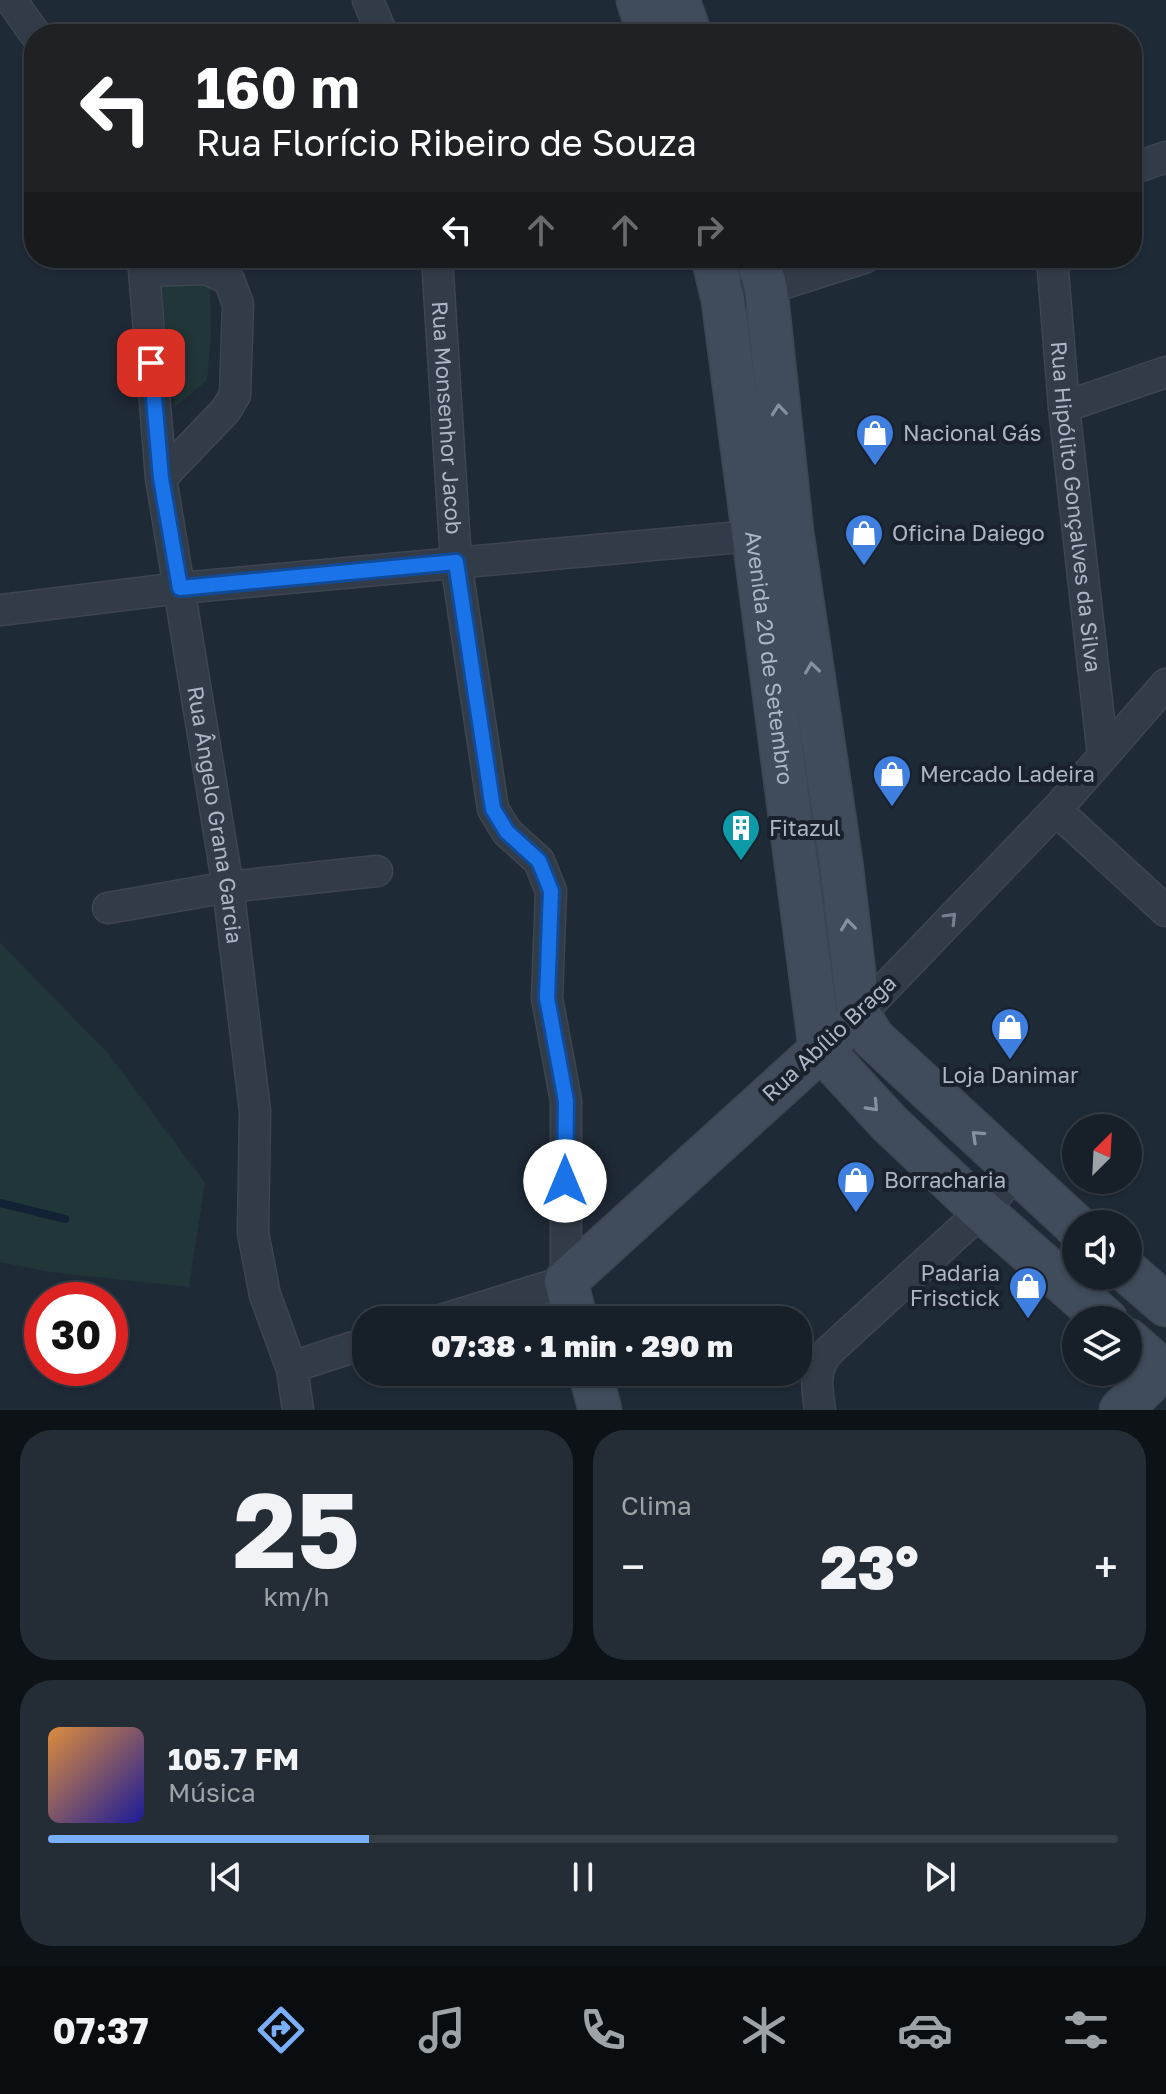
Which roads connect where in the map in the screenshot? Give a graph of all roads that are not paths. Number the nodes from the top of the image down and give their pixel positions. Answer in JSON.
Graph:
{"nodes":[{"id":1,"x":11,"y":0,"type":"edge"},
{"id":2,"x":368,"y":0,"type":"edge"},
{"id":3,"x":638,"y":0,"type":"edge"},
{"id":4,"x":678,"y":0,"type":"edge"},
{"id":5,"x":28,"y":24,"type":"edge"},
{"id":6,"x":378,"y":24,"type":"edge"},
{"id":7,"x":646,"y":24,"type":"edge"},
{"id":8,"x":686,"y":24,"type":"edge"},
{"id":9,"x":1166,"y":157,"type":"edge"},
{"id":10,"x":1142,"y":165,"type":"edge"},
{"id":11,"x":144,"y":268,"type":"edge"},
{"id":12,"x":194,"y":268,"type":"edge"},
{"id":13,"x":438,"y":268,"type":"edge"},
{"id":14,"x":715,"y":268,"type":"edge"},
{"id":15,"x":800,"y":268,"type":"edge"},
{"id":16,"x":1053,"y":268,"type":"edge"},
{"id":17,"x":762,"y":274,"type":"edge"},
{"id":18,"x":723,"y":300,"type":"junction"},
{"id":19,"x":1166,"y":372,"type":"edge"},
{"id":20,"x":1064,"y":407,"type":"junction"},
{"id":21,"x":161,"y":478,"type":"junction"},
{"id":22,"x":772,"y":534,"type":"junction"},
{"id":23,"x":456,"y":562,"type":"junction"},
{"id":24,"x":180,"y":588,"type":"junction"},
{"id":25,"x":0,"y":610,"type":"edge"},
{"id":26,"x":1166,"y":684,"type":"edge"},
{"id":27,"x":1103,"y":755,"type":"junction"},
{"id":28,"x":1056,"y":810,"type":"junction"},
{"id":29,"x":841,"y":862,"type":"junction"},
{"id":30,"x":377,"y":871,"type":"dead end"},
{"id":31,"x":796,"y":872,"type":"junction"},
{"id":32,"x":228,"y":887,"type":"junction"},
{"id":33,"x":108,"y":908,"type":"dead end"},
{"id":34,"x":1166,"y":911,"type":"edge"},
{"id":35,"x":859,"y":1015,"type":"junction"},
{"id":36,"x":820,"y":1048,"type":"junction"},
{"id":37,"x":1016,"y":1173,"type":"junction"},
{"id":38,"x":982,"y":1211,"type":"junction"},
{"id":39,"x":1062,"y":1214,"type":"edge"},
{"id":40,"x":1142,"y":1284,"type":"edge"},
{"id":41,"x":571,"y":1301,"type":"edge"},
{"id":42,"x":1166,"y":1305,"type":"edge"},
{"id":43,"x":537,"y":1306,"type":"edge"},
{"id":44,"x":1090,"y":1306,"type":"edge"},
{"id":45,"x":352,"y":1348,"type":"edge"},
{"id":46,"x":1142,"y":1351,"type":"edge"},
{"id":47,"x":292,"y":1367,"type":"junction"},
{"id":48,"x":1165,"y":1370,"type":"edge"},
{"id":49,"x":594,"y":1386,"type":"edge"},
{"id":50,"x":298,"y":1410,"type":"edge"},
{"id":51,"x":600,"y":1410,"type":"edge"},
{"id":52,"x":820,"y":1410,"type":"edge"},
{"id":53,"x":1121,"y":1410,"type":"edge"}],
"edges":[{"from":1,"to":5,"type":"street"},
{"from":2,"to":6,"type":"street"},
{"from":3,"to":7,"type":"main road"},
{"from":4,"to":8,"type":"main road"},
{"from":9,"to":10,"type":"street"},
{"from":11,"to":21,"type":"street","name":"Rua Ângelo Grana Garcia"},
{"from":12,"to":21,"type":"street"},
{"from":13,"to":23,"type":"street","name":"Rua Monsenhor Jacob"},
{"from":14,"to":18,"type":"main road","name":"Avenida 20 de Setembro"},
{"from":15,"to":17,"type":"street"},
{"from":16,"to":20,"type":"street","name":"Rua Hipólito Gonçalves da Silva"},
{"from":17,"to":18,"type":"street"},
{"from":22,"to":17,"type":"main road","name":"Avenida 20 de Setembro","one_way":true},
{"from":18,"to":22,"type":"main road","name":"Avenida 20 de Setembro"},
{"from":19,"to":20,"type":"street"},
{"from":20,"to":27,"type":"street","name":"Rua Hipólito Gonçalves da Silva"},
{"from":21,"to":24,"type":"street","name":"Rua Ângelo Grana Garcia"},
{"from":22,"to":23,"type":"street"},
{"from":29,"to":22,"type":"main road","name":"Avenida 20 de Setembro","one_way":true},
{"from":22,"to":31,"type":"main road","name":"Avenida 20 de Setembro"},
{"from":23,"to":24,"type":"street"},
{"from":23,"to":41,"type":"street","name":"Rua Monsenhor Jacob"},
{"from":24,"to":25,"type":"street"},
{"from":24,"to":32,"type":"street","name":"Rua Ângelo Grana Garcia"},
{"from":26,"to":27,"type":"street","name":"Rua Abílio Braga"},
{"from":27,"to":28,"type":"street","name":"Rua Abílio Braga"},
{"from":28,"to":34,"type":"street"},
{"from":35,"to":28,"type":"street","name":"Rua Abílio Braga","one_way":true},
{"from":29,"to":31,"type":"main road"},
{"from":35,"to":29,"type":"main road","name":"Avenida 20 de Setembro","one_way":true},
{"from":30,"to":32,"type":"street"},
{"from":31,"to":36,"type":"main road","name":"Avenida 20 de Setembro"},
{"from":32,"to":33,"type":"street"},
{"from":32,"to":47,"type":"street","name":"Rua Ângelo Grana Garcia"},
{"from":35,"to":36,"type":"main road","name":"Rua Abílio Braga"},
{"from":37,"to":35,"type":"main road","name":"Avenida 20 de Setembro","one_way":true},
{"from":36,"to":38,"type":"main road","one_way":true},
{"from":36,"to":41,"type":"main road","name":"Rua Abílio Braga"},
{"from":37,"to":38,"type":"street"},
{"from":37,"to":39,"type":"main road","name":"Avenida 20 de Setembro"},
{"from":38,"to":44,"type":"main road"},
{"from":38,"to":52,"type":"street"},
{"from":40,"to":42,"type":"main road"},
{"from":41,"to":43,"type":"street","name":"Rua Abílio Braga"},
{"from":45,"to":47,"type":"street"},
{"from":46,"to":48,"type":"main road"},
{"from":47,"to":50,"type":"street","name":"Rua Ângelo Grana Garcia"},
{"from":48,"to":53,"type":"main road"},
{"from":49,"to":51,"type":"main road"}]}
